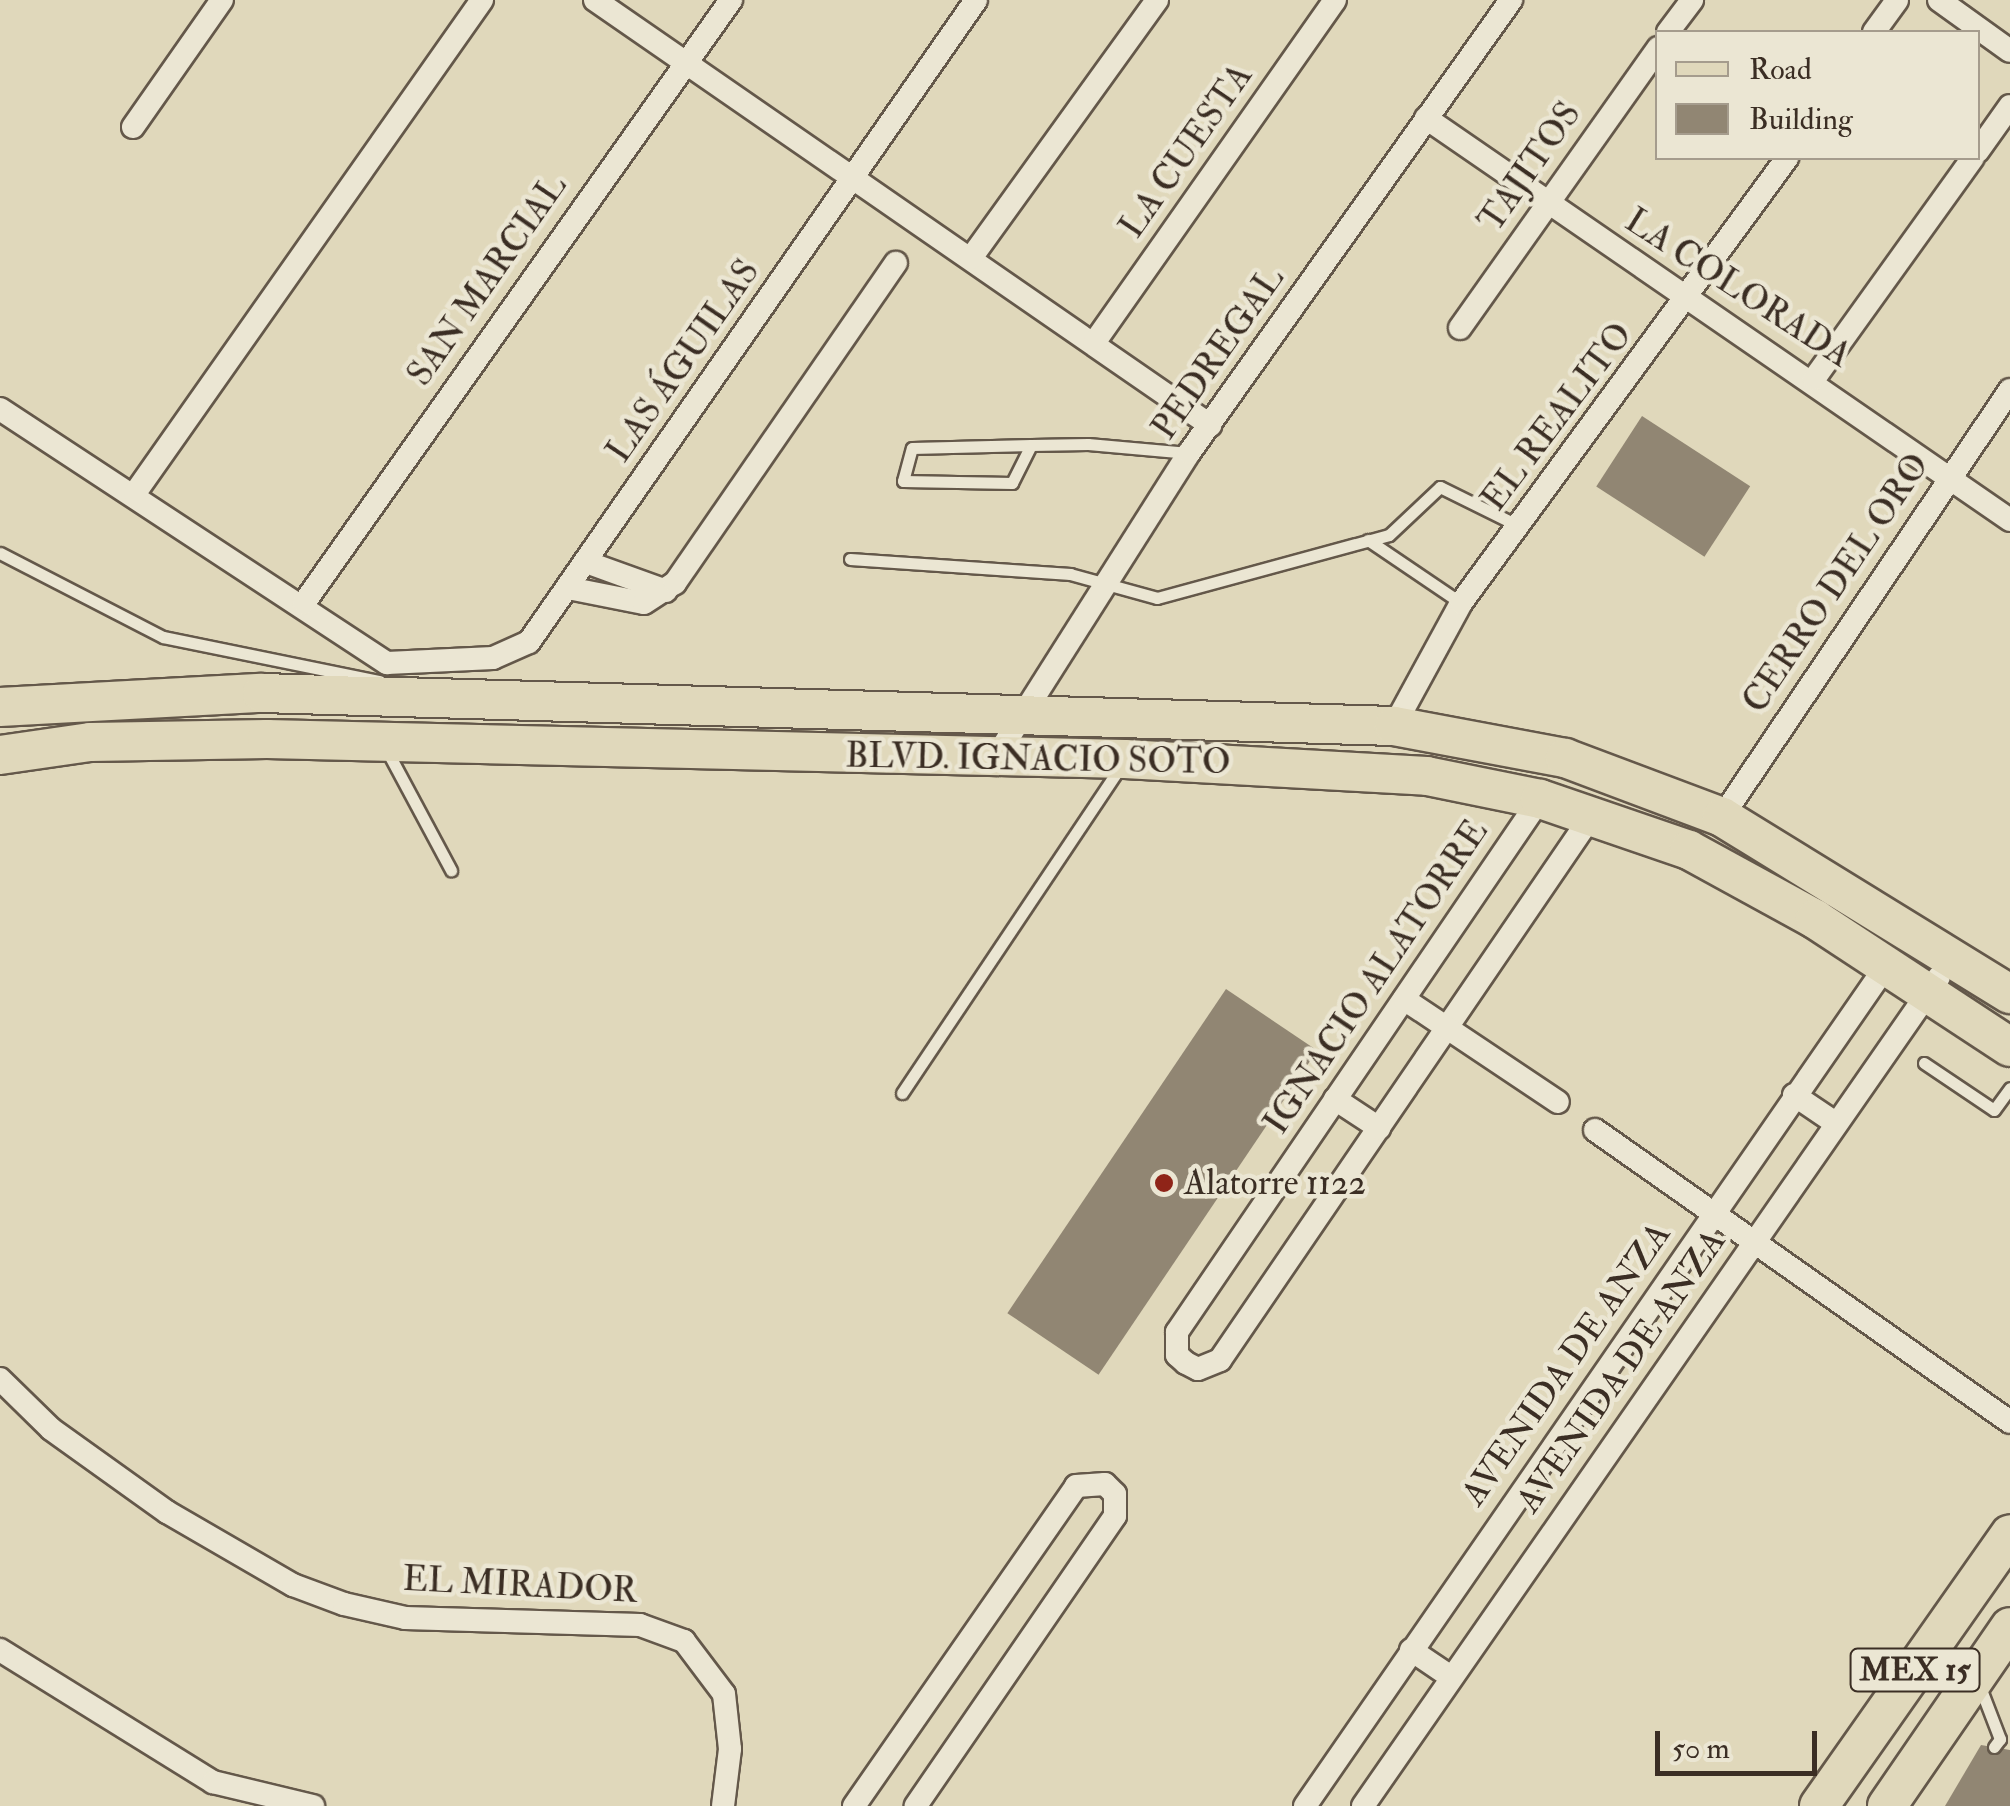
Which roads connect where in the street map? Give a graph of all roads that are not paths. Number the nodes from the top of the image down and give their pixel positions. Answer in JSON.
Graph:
{"nodes":[{"id":1,"x":222,"y":0,"type":"edge"},
{"id":2,"x":482,"y":0,"type":"edge"},
{"id":3,"x":595,"y":0,"type":"edge"},
{"id":4,"x":731,"y":0,"type":"edge"},
{"id":5,"x":976,"y":0,"type":"edge"},
{"id":6,"x":1157,"y":0,"type":"edge"},
{"id":7,"x":1335,"y":0,"type":"edge"},
{"id":8,"x":1511,"y":0,"type":"edge"},
{"id":9,"x":1692,"y":0,"type":"edge"},
{"id":10,"x":1897,"y":0,"type":"edge"},
{"id":11,"x":1939,"y":0,"type":"edge"},
{"id":12,"x":1670,"y":30,"type":"edge"},
{"id":13,"x":1875,"y":30,"type":"edge"},
{"id":14,"x":2010,"y":50,"type":"edge"},
{"id":15,"x":1655,"y":52,"type":"edge"},
{"id":16,"x":686,"y":63,"type":"junction"},
{"id":17,"x":2010,"y":106,"type":"edge"},
{"id":18,"x":1426,"y":118,"type":"junction"},
{"id":19,"x":132,"y":128,"type":"dead end"},
{"id":20,"x":1980,"y":148,"type":"edge"},
{"id":21,"x":1786,"y":160,"type":"edge"},
{"id":22,"x":1972,"y":160,"type":"edge"},
{"id":23,"x":854,"y":177,"type":"junction"},
{"id":24,"x":1548,"y":202,"type":"junction"},
{"id":25,"x":971,"y":258,"type":"junction"},
{"id":26,"x":896,"y":263,"type":"dead end"},
{"id":27,"x":1687,"y":300,"type":"junction"},
{"id":28,"x":1460,"y":328,"type":"dead end"},
{"id":29,"x":1094,"y":343,"type":"junction"},
{"id":30,"x":1814,"y":379,"type":"junction"},
{"id":31,"x":2010,"y":390,"type":"edge"},
{"id":32,"x":0,"y":409,"type":"edge"},
{"id":33,"x":1210,"y":425,"type":"junction"},
{"id":34,"x":1032,"y":445,"type":"junction"},
{"id":35,"x":1189,"y":453,"type":"junction"},
{"id":36,"x":1950,"y":475,"type":"junction"},
{"id":37,"x":135,"y":493,"type":"junction"},
{"id":38,"x":2010,"y":520,"type":"edge"},
{"id":39,"x":1520,"y":526,"type":"junction"},
{"id":40,"x":1368,"y":540,"type":"junction"},
{"id":41,"x":0,"y":553,"type":"edge"},
{"id":42,"x":850,"y":559,"type":"dead end"},
{"id":43,"x":586,"y":562,"type":"junction"},
{"id":44,"x":1108,"y":581,"type":"junction"},
{"id":45,"x":568,"y":588,"type":"junction"},
{"id":46,"x":666,"y":591,"type":"junction"},
{"id":47,"x":304,"y":603,"type":"junction"},
{"id":48,"x":1461,"y":603,"type":"junction"},
{"id":49,"x":385,"y":681,"type":"junction"},
{"id":50,"x":0,"y":706,"type":"edge"},
{"id":51,"x":1020,"y":720,"type":"junction"},
{"id":52,"x":1394,"y":726,"type":"junction"},
{"id":53,"x":383,"y":744,"type":"junction"},
{"id":54,"x":0,"y":755,"type":"edge"},
{"id":55,"x":996,"y":757,"type":"junction"},
{"id":56,"x":1125,"y":759,"type":"junction"},
{"id":57,"x":1540,"y":800,"type":"junction"},
{"id":58,"x":1592,"y":815,"type":"junction"},
{"id":59,"x":1722,"y":817,"type":"junction"},
{"id":60,"x":452,"y":870,"type":"dead end"},
{"id":61,"x":1888,"y":964,"type":"junction"},
{"id":62,"x":2005,"y":981,"type":"edge"},
{"id":63,"x":1934,"y":984,"type":"junction"},
{"id":64,"x":1404,"y":999,"type":"junction"},
{"id":65,"x":1447,"y":1027,"type":"junction"},
{"id":66,"x":2010,"y":1047,"type":"edge"},
{"id":67,"x":1924,"y":1063,"type":"dead end"},
{"id":68,"x":2010,"y":1088,"type":"edge"},
{"id":69,"x":902,"y":1093,"type":"dead end"},
{"id":70,"x":1794,"y":1095,"type":"junction"},
{"id":71,"x":1335,"y":1100,"type":"junction"},
{"id":72,"x":1558,"y":1102,"type":"dead end"},
{"id":73,"x":1834,"y":1122,"type":"junction"},
{"id":74,"x":1379,"y":1128,"type":"junction"},
{"id":75,"x":1595,"y":1130,"type":"dead end"},
{"id":76,"x":1712,"y":1213,"type":"junction"},
{"id":77,"x":1753,"y":1243,"type":"junction"},
{"id":78,"x":0,"y":1379,"type":"edge"},
{"id":79,"x":2010,"y":1422,"type":"edge"},
{"id":80,"x":2010,"y":1534,"type":"edge"},
{"id":81,"x":2010,"y":1627,"type":"edge"},
{"id":82,"x":0,"y":1650,"type":"edge"},
{"id":83,"x":1410,"y":1650,"type":"junction"},
{"id":84,"x":1976,"y":1674,"type":"junction"},
{"id":85,"x":1450,"y":1676,"type":"junction"},
{"id":86,"x":2001,"y":1742,"type":"edge"},
{"id":87,"x":312,"y":1806,"type":"edge"},
{"id":88,"x":723,"y":1806,"type":"edge"},
{"id":89,"x":854,"y":1806,"type":"edge"},
{"id":90,"x":916,"y":1806,"type":"edge"},
{"id":91,"x":1305,"y":1806,"type":"edge"},
{"id":92,"x":1362,"y":1806,"type":"edge"},
{"id":93,"x":1819,"y":1806,"type":"edge"},
{"id":94,"x":1886,"y":1806,"type":"edge"}],
"edges":[{"from":1,"to":19,"type":"street"},
{"from":2,"to":37,"type":"street"},
{"from":3,"to":16,"type":"street"},
{"from":4,"to":16,"type":"street","name":"SAN MARCIAL"},
{"from":5,"to":23,"type":"street","name":"LAS ÁGUILAS"},
{"from":6,"to":25,"type":"street"},
{"from":7,"to":29,"type":"street","name":"LA CUESTA"},
{"from":8,"to":18,"type":"street","name":"PEDREGAL"},
{"from":9,"to":12,"type":"street"},
{"from":10,"to":13,"type":"street"},
{"from":11,"to":14,"type":"street"},
{"from":15,"to":24,"type":"street","name":"TAJITOS"},
{"from":16,"to":23,"type":"street"},
{"from":16,"to":47,"type":"street","name":"SAN MARCIAL"},
{"from":17,"to":20,"type":"street"},
{"from":18,"to":24,"type":"street","name":"LA COLORADA"},
{"from":18,"to":33,"type":"street","name":"PEDREGAL"},
{"from":21,"to":27,"type":"street","name":"EL REALITO"},
{"from":22,"to":30,"type":"street"},
{"from":23,"to":25,"type":"street"},
{"from":23,"to":43,"type":"street","name":"LAS ÁGUILAS"},
{"from":24,"to":27,"type":"street","name":"LA COLORADA"},
{"from":24,"to":28,"type":"street","name":"TAJITOS"},
{"from":25,"to":29,"type":"street"},
{"from":26,"to":46,"type":"street"},
{"from":27,"to":30,"type":"street","name":"LA COLORADA"},
{"from":27,"to":39,"type":"street","name":"EL REALITO"},
{"from":29,"to":33,"type":"street"},
{"from":30,"to":36,"type":"street","name":"LA COLORADA"},
{"from":31,"to":36,"type":"street","name":"CERRO DEL ORO"},
{"from":32,"to":37,"type":"street"},
{"from":33,"to":35,"type":"street","name":"PEDREGAL"},
{"from":34,"to":34,"type":"lane"},
{"from":34,"to":35,"type":"lane"},
{"from":35,"to":44,"type":"street","name":"PEDREGAL"},
{"from":36,"to":38,"type":"street","name":"LA COLORADA"},
{"from":36,"to":59,"type":"street","name":"CERRO DEL ORO"},
{"from":37,"to":47,"type":"street"},
{"from":39,"to":40,"type":"lane"},
{"from":39,"to":48,"type":"street","name":"EL REALITO"},
{"from":40,"to":44,"type":"lane"},
{"from":40,"to":48,"type":"lane"},
{"from":41,"to":49,"type":"lane"},
{"from":42,"to":44,"type":"lane"},
{"from":43,"to":45,"type":"street","name":"LAS ÁGUILAS"},
{"from":43,"to":46,"type":"street"},
{"from":44,"to":51,"type":"street","name":"PEDREGAL"},
{"from":45,"to":46,"type":"street"},
{"from":45,"to":49,"type":"street","name":"LAS ÁGUILAS"},
{"from":47,"to":49,"type":"street"},
{"from":48,"to":52,"type":"street","name":"EL REALITO"},
{"from":49,"to":50,"type":"main road","name":"BLVD. IGNACIO SOTO"},
{"from":49,"to":51,"type":"main road","name":"BLVD. IGNACIO SOTO"},
{"from":49,"to":53,"type":"street"},
{"from":51,"to":52,"type":"main road","name":"BLVD. IGNACIO SOTO"},
{"from":51,"to":55,"type":"street","name":"PEDREGAL"},
{"from":52,"to":59,"type":"main road","name":"BLVD. IGNACIO SOTO"},
{"from":53,"to":54,"type":"main road","name":"BLVD. IGNACIO SOTO"},
{"from":53,"to":55,"type":"main road","name":"BLVD. IGNACIO SOTO"},
{"from":53,"to":60,"type":"lane"},
{"from":55,"to":56,"type":"main road","name":"BLVD. IGNACIO SOTO"},
{"from":56,"to":57,"type":"main road","name":"BLVD. IGNACIO SOTO"},
{"from":56,"to":69,"type":"lane"},
{"from":57,"to":58,"type":"main road","name":"BLVD. IGNACIO SOTO"},
{"from":57,"to":59,"type":"main road"},
{"from":57,"to":64,"type":"street","name":"IGNACIO ALATORRE"},
{"from":58,"to":61,"type":"main road","name":"BLVD. IGNACIO SOTO"},
{"from":58,"to":65,"type":"street","name":"IGNACIO ALATORRE"},
{"from":59,"to":62,"type":"main road","name":"BLVD. IGNACIO SOTO"},
{"from":61,"to":63,"type":"main road","name":"BLVD. IGNACIO SOTO"},
{"from":61,"to":70,"type":"street","name":"AVENIDA DE ANZA"},
{"from":62,"to":63,"type":"main road"},
{"from":63,"to":66,"type":"main road","name":"BLVD. IGNACIO SOTO"},
{"from":63,"to":73,"type":"street","name":"AVENIDA DE ANZA"},
{"from":64,"to":65,"type":"street"},
{"from":64,"to":71,"type":"street","name":"IGNACIO ALATORRE"},
{"from":65,"to":72,"type":"street"},
{"from":65,"to":74,"type":"street","name":"IGNACIO ALATORRE"},
{"from":67,"to":68,"type":"lane"},
{"from":70,"to":73,"type":"street"},
{"from":70,"to":76,"type":"street","name":"AVENIDA DE ANZA"},
{"from":71,"to":74,"type":"street"},
{"from":71,"to":74,"type":"street","name":"IGNACIO ALATORRE"},
{"from":73,"to":77,"type":"street","name":"AVENIDA DE ANZA"},
{"from":75,"to":76,"type":"street"},
{"from":76,"to":77,"type":"street"},
{"from":76,"to":83,"type":"street","name":"AVENIDA DE ANZA"},
{"from":77,"to":79,"type":"street"},
{"from":77,"to":85,"type":"street","name":"AVENIDA DE ANZA"},
{"from":78,"to":88,"type":"street","name":"EL MIRADOR"},
{"from":80,"to":93,"type":"main road","number":"MEX 15"},
{"from":81,"to":84,"type":"main road","number":"MEX 15"},
{"from":82,"to":87,"type":"street"},
{"from":83,"to":85,"type":"street"},
{"from":83,"to":91,"type":"street","name":"AVENIDA DE ANZA"},
{"from":84,"to":86,"type":"lane"},
{"from":84,"to":94,"type":"main road","number":"MEX 15"},
{"from":85,"to":92,"type":"street","name":"AVENIDA DE ANZA"},
{"from":89,"to":90,"type":"street"}]}
